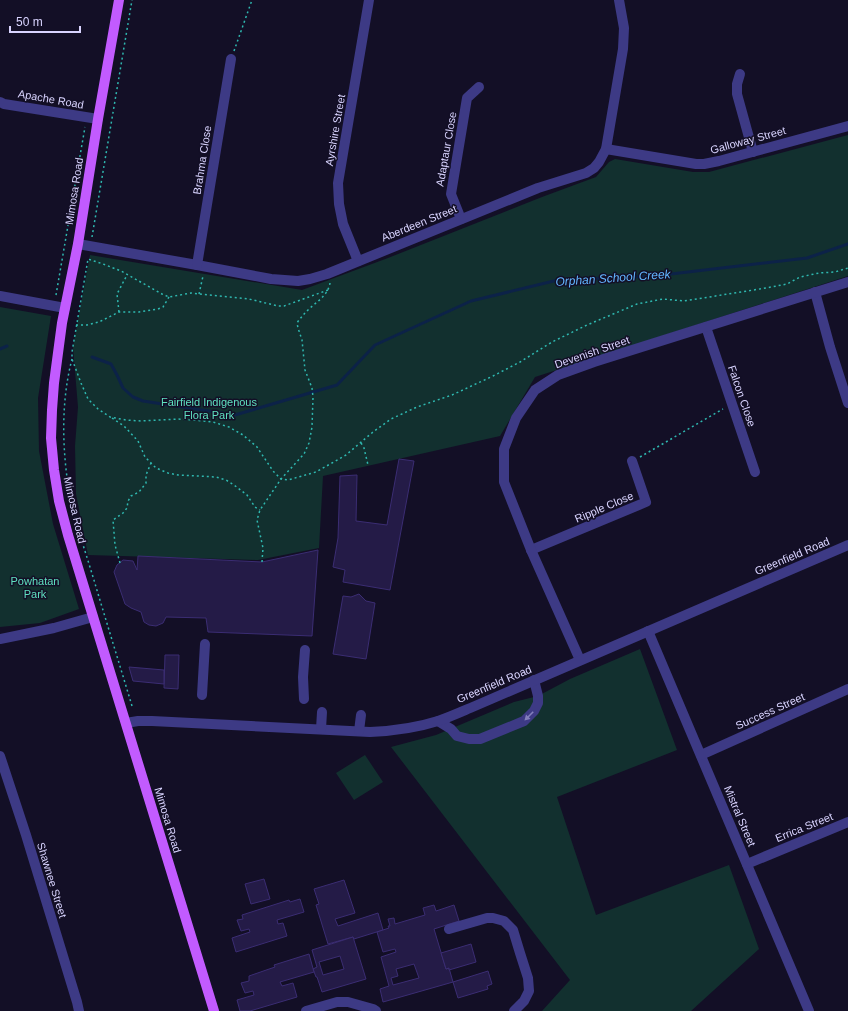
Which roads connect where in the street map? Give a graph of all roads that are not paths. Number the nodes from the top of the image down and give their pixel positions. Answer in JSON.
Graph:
{"nodes":[{"id":1,"x":119,"y":0,"type":"edge"},
{"id":2,"x":369,"y":0,"type":"edge"},
{"id":3,"x":619,"y":0,"type":"edge"},
{"id":4,"x":231,"y":59,"type":"road end"},
{"id":5,"x":740,"y":74,"type":"dead end"},
{"id":6,"x":479,"y":87,"type":"dead end"},
{"id":7,"x":0,"y":102,"type":"edge"},
{"id":8,"x":98,"y":120,"type":"junction"},
{"id":9,"x":848,"y":126,"type":"edge"},
{"id":10,"x":606,"y":149,"type":"junction"},
{"id":11,"x":753,"y":152,"type":"junction"},
{"id":12,"x":461,"y":219,"type":"junction"},
{"id":13,"x":78,"y":244,"type":"junction"},
{"id":14,"x":358,"y":261,"type":"junction"},
{"id":15,"x":201,"y":266,"type":"junction"},
{"id":16,"x":848,"y":282,"type":"edge"},
{"id":17,"x":815,"y":292,"type":"junction"},
{"id":18,"x":0,"y":296,"type":"edge"},
{"id":19,"x":65,"y":308,"type":"junction"},
{"id":20,"x":706,"y":327,"type":"junction"},
{"id":21,"x":848,"y":404,"type":"edge"},
{"id":22,"x":632,"y":461,"type":"road end"},
{"id":23,"x":755,"y":472,"type":"dead end"},
{"id":24,"x":848,"y":545,"type":"edge"},
{"id":25,"x":531,"y":550,"type":"junction"},
{"id":26,"x":93,"y":617,"type":"junction"},
{"id":27,"x":648,"y":631,"type":"junction"},
{"id":28,"x":0,"y":639,"type":"edge"},
{"id":29,"x":204,"y":644,"type":"dead end"},
{"id":30,"x":305,"y":650,"type":"dead end"},
{"id":31,"x":580,"y":660,"type":"junction"},
{"id":32,"x":534,"y":680,"type":"junction"},
{"id":33,"x":848,"y":689,"type":"edge"},
{"id":34,"x":202,"y":696,"type":"dead end"},
{"id":35,"x":304,"y":699,"type":"dead end"},
{"id":36,"x":322,"y":712,"type":"dead end"},
{"id":37,"x":361,"y":715,"type":"dead end"},
{"id":38,"x":438,"y":721,"type":"junction"},
{"id":39,"x":126,"y":724,"type":"junction"},
{"id":40,"x":320,"y":729,"type":"junction"},
{"id":41,"x":359,"y":731,"type":"junction"},
{"id":42,"x":701,"y":755,"type":"junction"},
{"id":43,"x":0,"y":758,"type":"edge"},
{"id":44,"x":848,"y":822,"type":"edge"},
{"id":45,"x":747,"y":864,"type":"junction"},
{"id":46,"x":449,"y":929,"type":"dead end"},
{"id":47,"x":79,"y":1011,"type":"edge"},
{"id":48,"x":214,"y":1011,"type":"edge"},
{"id":49,"x":306,"y":1011,"type":"edge"},
{"id":50,"x":376,"y":1011,"type":"edge"},
{"id":51,"x":514,"y":1011,"type":"edge"},
{"id":52,"x":809,"y":1011,"type":"edge"}],
"edges":[{"from":1,"to":8,"type":"main road","name":"Mimosa Road"},
{"from":2,"to":14,"type":"street","name":"Ayrshire Street"},
{"from":3,"to":10,"type":"street","name":"Aberdeen Street"},
{"from":4,"to":15,"type":"street","name":"Brahma Close"},
{"from":5,"to":11,"type":"street"},
{"from":6,"to":12,"type":"street","name":"Adaptaur Close"},
{"from":7,"to":8,"type":"street","name":"Apache Road"},
{"from":8,"to":13,"type":"main road","name":"Mimosa Road"},
{"from":9,"to":11,"type":"street","name":"Galloway Street"},
{"from":10,"to":11,"type":"street","name":"Galloway Street"},
{"from":10,"to":12,"type":"street","name":"Aberdeen Street"},
{"from":12,"to":14,"type":"street","name":"Aberdeen Street"},
{"from":13,"to":15,"type":"street","name":"Aberdeen Street"},
{"from":13,"to":19,"type":"main road","name":"Mimosa Road"},
{"from":14,"to":15,"type":"street","name":"Aberdeen Street"},
{"from":16,"to":17,"type":"street","name":"Devenish Street"},
{"from":17,"to":20,"type":"street","name":"Devenish Street"},
{"from":17,"to":21,"type":"street"},
{"from":18,"to":19,"type":"street"},
{"from":19,"to":26,"type":"main road","name":"Mimosa Road"},
{"from":20,"to":23,"type":"street","name":"Falcon Close"},
{"from":20,"to":25,"type":"street","name":"Devenish Street"},
{"from":22,"to":25,"type":"street","name":"Ripple Close"},
{"from":24,"to":27,"type":"street","name":"Greenfield Road"},
{"from":25,"to":31,"type":"street","name":"Devenish Street"},
{"from":26,"to":28,"type":"street"},
{"from":26,"to":39,"type":"main road","name":"Mimosa Road"},
{"from":27,"to":31,"type":"street","name":"Greenfield Road"},
{"from":27,"to":42,"type":"street","name":"Mistral Street"},
{"from":29,"to":34,"type":"street"},
{"from":30,"to":35,"type":"street"},
{"from":31,"to":32,"type":"street","name":"Greenfield Road"},
{"from":32,"to":38,"type":"street","name":"Greenfield Road"},
{"from":32,"to":38,"type":"street","one_way":true},
{"from":33,"to":42,"type":"street","name":"Success Street"},
{"from":36,"to":40,"type":"street"},
{"from":37,"to":41,"type":"street"},
{"from":38,"to":41,"type":"street","name":"Greenfield Road"},
{"from":39,"to":40,"type":"street","name":"Greenfield Road"},
{"from":39,"to":48,"type":"main road","name":"Mimosa Road"},
{"from":40,"to":41,"type":"street","name":"Greenfield Road"},
{"from":42,"to":45,"type":"street","name":"Mistral Street"},
{"from":43,"to":47,"type":"street","name":"Shawnee Street"},
{"from":44,"to":45,"type":"street","name":"Errica Street"},
{"from":45,"to":52,"type":"street","name":"Mistral Street"},
{"from":46,"to":51,"type":"street"},
{"from":49,"to":50,"type":"street"}]}
